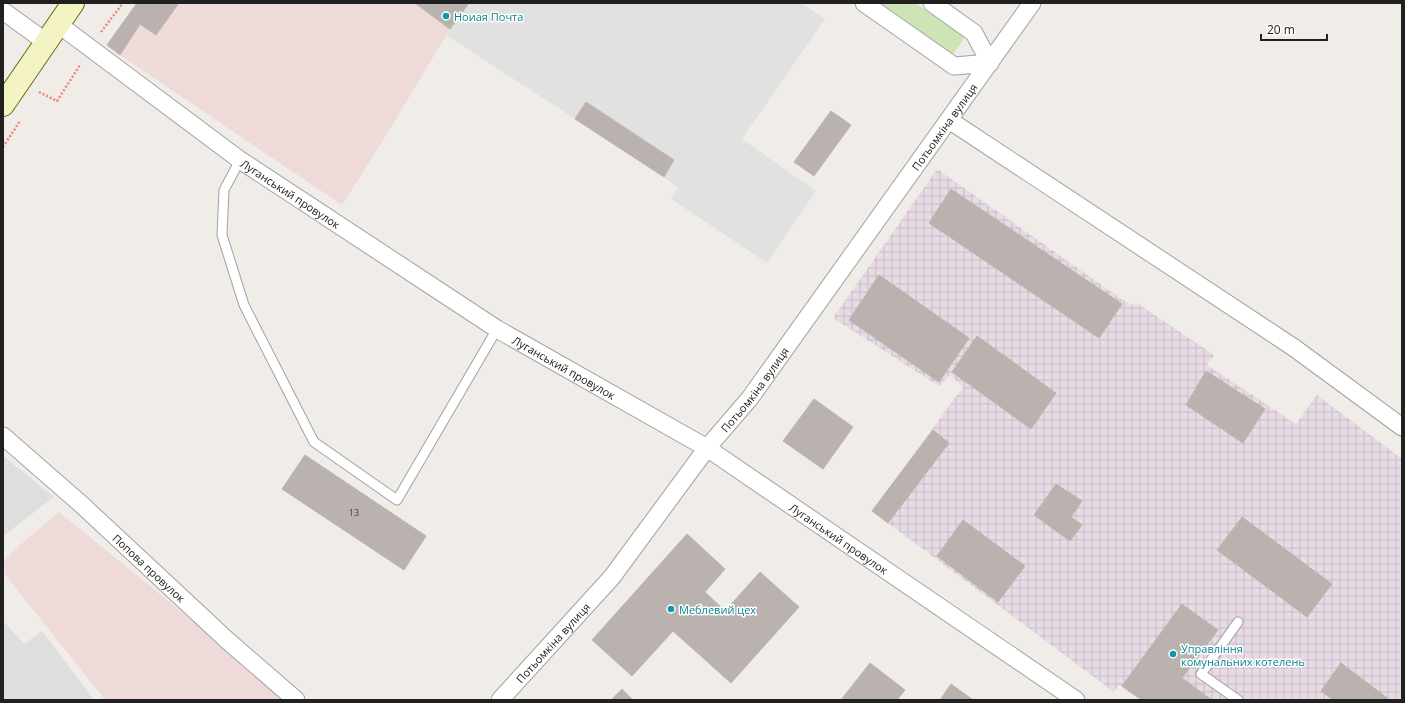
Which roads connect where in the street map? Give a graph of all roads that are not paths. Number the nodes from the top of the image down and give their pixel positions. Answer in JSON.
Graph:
{"nodes":[{"id":1,"x":73,"y":3,"type":"edge"},
{"id":2,"x":864,"y":3,"type":"edge"},
{"id":3,"x":932,"y":3,"type":"edge"},
{"id":4,"x":1032,"y":3,"type":"edge"},
{"id":5,"x":3,"y":11,"type":"edge"},
{"id":6,"x":52,"y":33,"type":"junction"},
{"id":7,"x":990,"y":63,"type":"junction"},
{"id":8,"x":3,"y":105,"type":"edge"},
{"id":9,"x":949,"y":120,"type":"junction"},
{"id":10,"x":240,"y":160,"type":"junction"},
{"id":11,"x":497,"y":329,"type":"junction"},
{"id":12,"x":1402,"y":427,"type":"edge"},
{"id":13,"x":3,"y":436,"type":"edge"},
{"id":14,"x":707,"y":448,"type":"junction"},
{"id":15,"x":1238,"y":622,"type":"dead end"},
{"id":16,"x":296,"y":700,"type":"edge"},
{"id":17,"x":500,"y":700,"type":"edge"},
{"id":18,"x":1076,"y":700,"type":"edge"},
{"id":19,"x":1238,"y":700,"type":"edge"}],
"edges":[{"from":1,"to":6,"type":"main road"},
{"from":2,"to":7,"type":"street"},
{"from":3,"to":7,"type":"street"},
{"from":4,"to":7,"type":"street","name":"Потьомкіна вулиця"},
{"from":5,"to":6,"type":"street","name":"Луганський провулок"},
{"from":6,"to":8,"type":"main road"},
{"from":6,"to":10,"type":"street","name":"Луганський провулок"},
{"from":7,"to":9,"type":"street","name":"Потьомкіна вулиця"},
{"from":9,"to":12,"type":"street"},
{"from":9,"to":14,"type":"street","name":"Потьомкіна вулиця"},
{"from":10,"to":11,"type":"street","name":"Луганський провулок"},
{"from":10,"to":11,"type":"lane"},
{"from":11,"to":14,"type":"street","name":"Луганський провулок"},
{"from":13,"to":16,"type":"street","name":"Попова провулок"},
{"from":14,"to":17,"type":"street","name":"Потьомкіна вулиця"},
{"from":14,"to":18,"type":"street","name":"Луганський провулок"},
{"from":15,"to":19,"type":"lane"}]}
